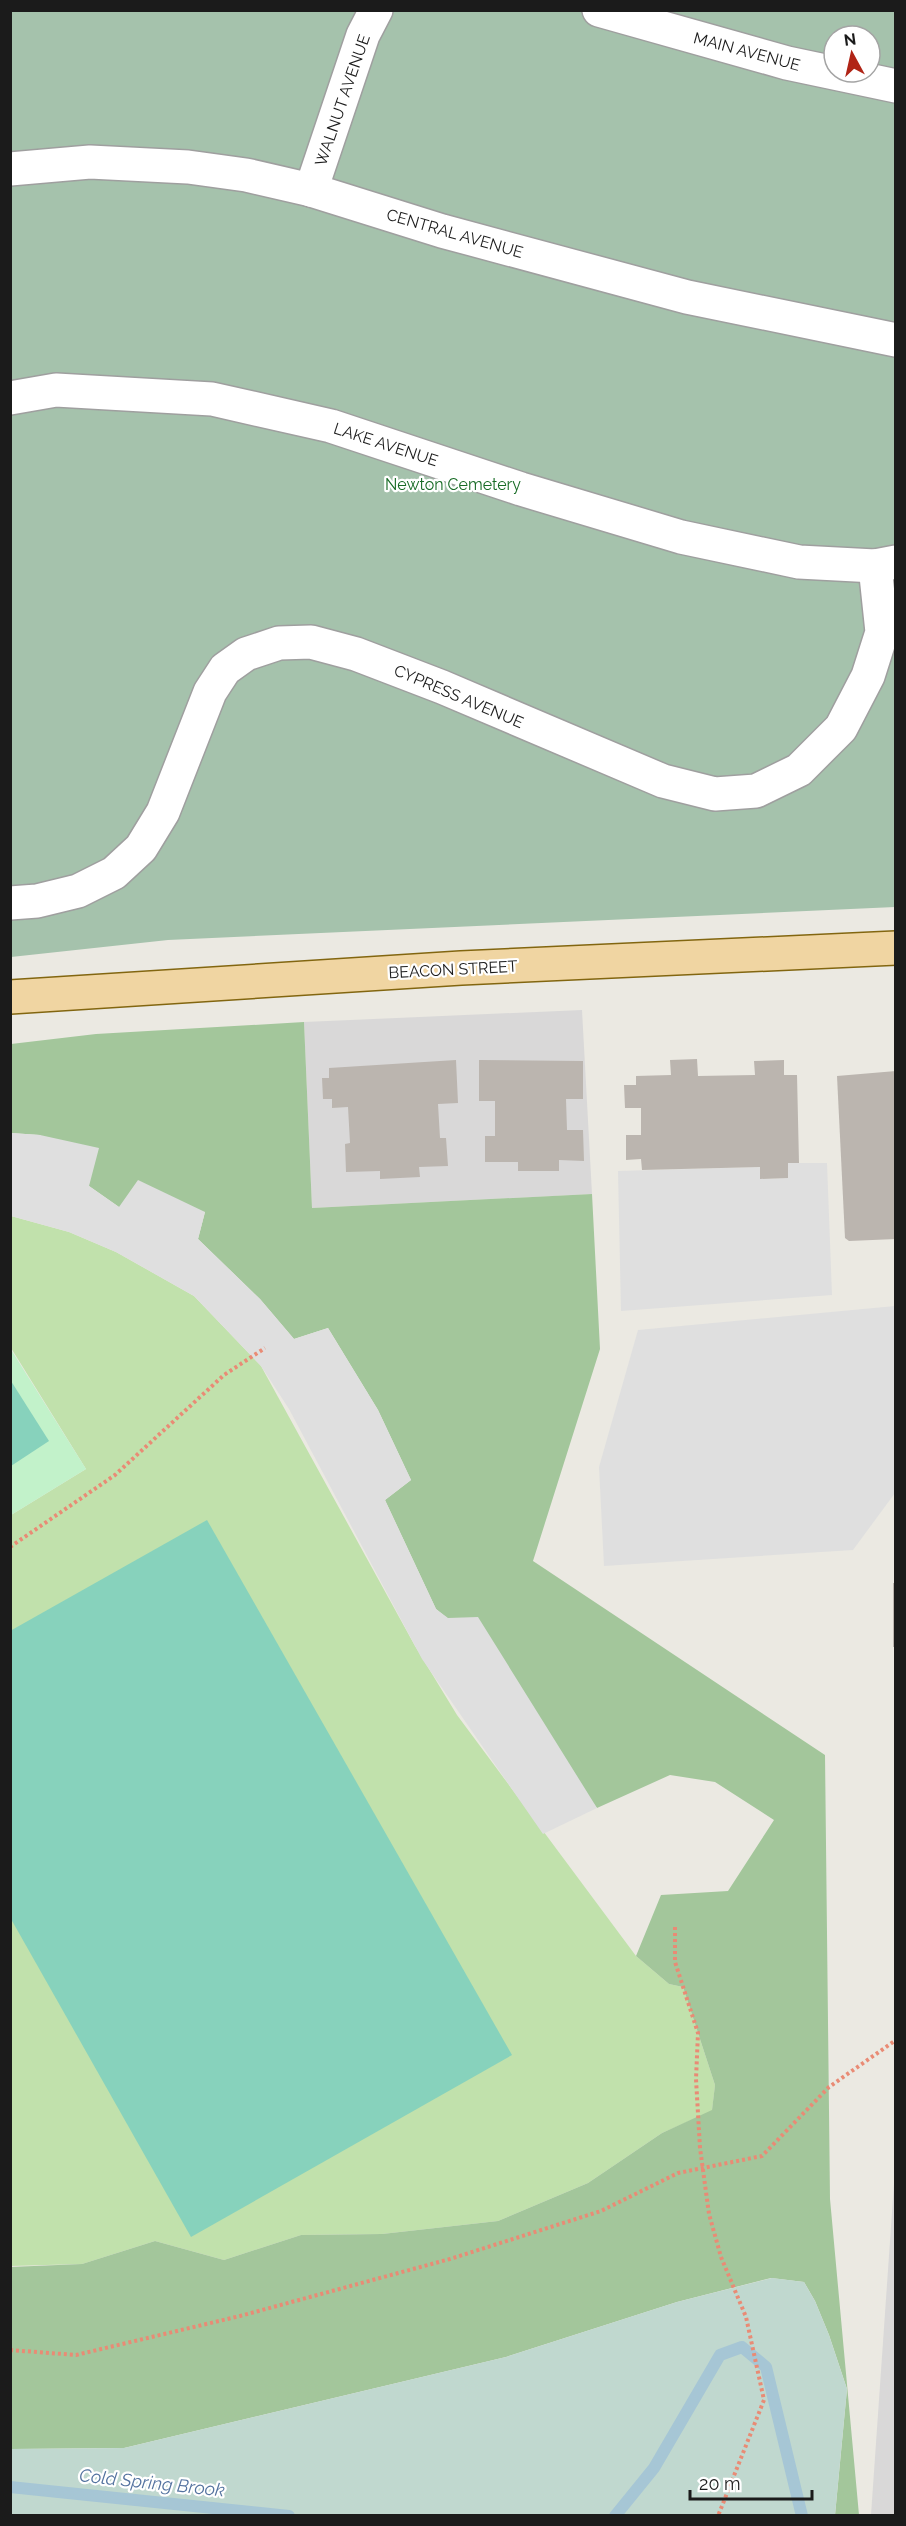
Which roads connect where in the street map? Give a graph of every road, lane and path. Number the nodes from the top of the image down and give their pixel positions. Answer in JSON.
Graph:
{"nodes":[{"id":1,"x":376,"y":10,"type":"edge"},
{"id":2,"x":599,"y":10,"type":"edge"},
{"id":3,"x":896,"y":86,"type":"edge"},
{"id":4,"x":10,"y":168,"type":"edge"},
{"id":5,"x":311,"y":190,"type":"junction"},
{"id":6,"x":896,"y":340,"type":"edge"},
{"id":7,"x":10,"y":398,"type":"edge"},
{"id":8,"x":885,"y":564,"type":"edge"},
{"id":9,"x":10,"y":903,"type":"edge"},
{"id":10,"x":896,"y":948,"type":"edge"},
{"id":11,"x":10,"y":997,"type":"edge"},
{"id":12,"x":265,"y":1348,"type":"dead end"},
{"id":13,"x":10,"y":1547,"type":"edge"},
{"id":14,"x":675,"y":1927,"type":"dead end"},
{"id":15,"x":896,"y":2040,"type":"edge"},
{"id":16,"x":703,"y":2168,"type":"junction"},
{"id":17,"x":10,"y":2350,"type":"edge"},
{"id":18,"x":718,"y":2516,"type":"edge"}],
"edges":[{"from":1,"to":5,"type":"lane","name":"WALNUT AVENUE"},
{"from":2,"to":3,"type":"lane","name":"MAIN AVENUE"},
{"from":4,"to":5,"type":"lane","name":"CENTRAL AVENUE"},
{"from":5,"to":6,"type":"lane","name":"CENTRAL AVENUE"},
{"from":7,"to":8,"type":"lane","name":"LAKE AVENUE"},
{"from":8,"to":9,"type":"lane","name":"CYPRESS AVENUE"},
{"from":10,"to":11,"type":"main road","name":"BEACON STREET"},
{"from":12,"to":13,"type":"path"},
{"from":14,"to":16,"type":"path"},
{"from":15,"to":16,"type":"path"},
{"from":16,"to":17,"type":"path"},
{"from":16,"to":18,"type":"path"}]}
